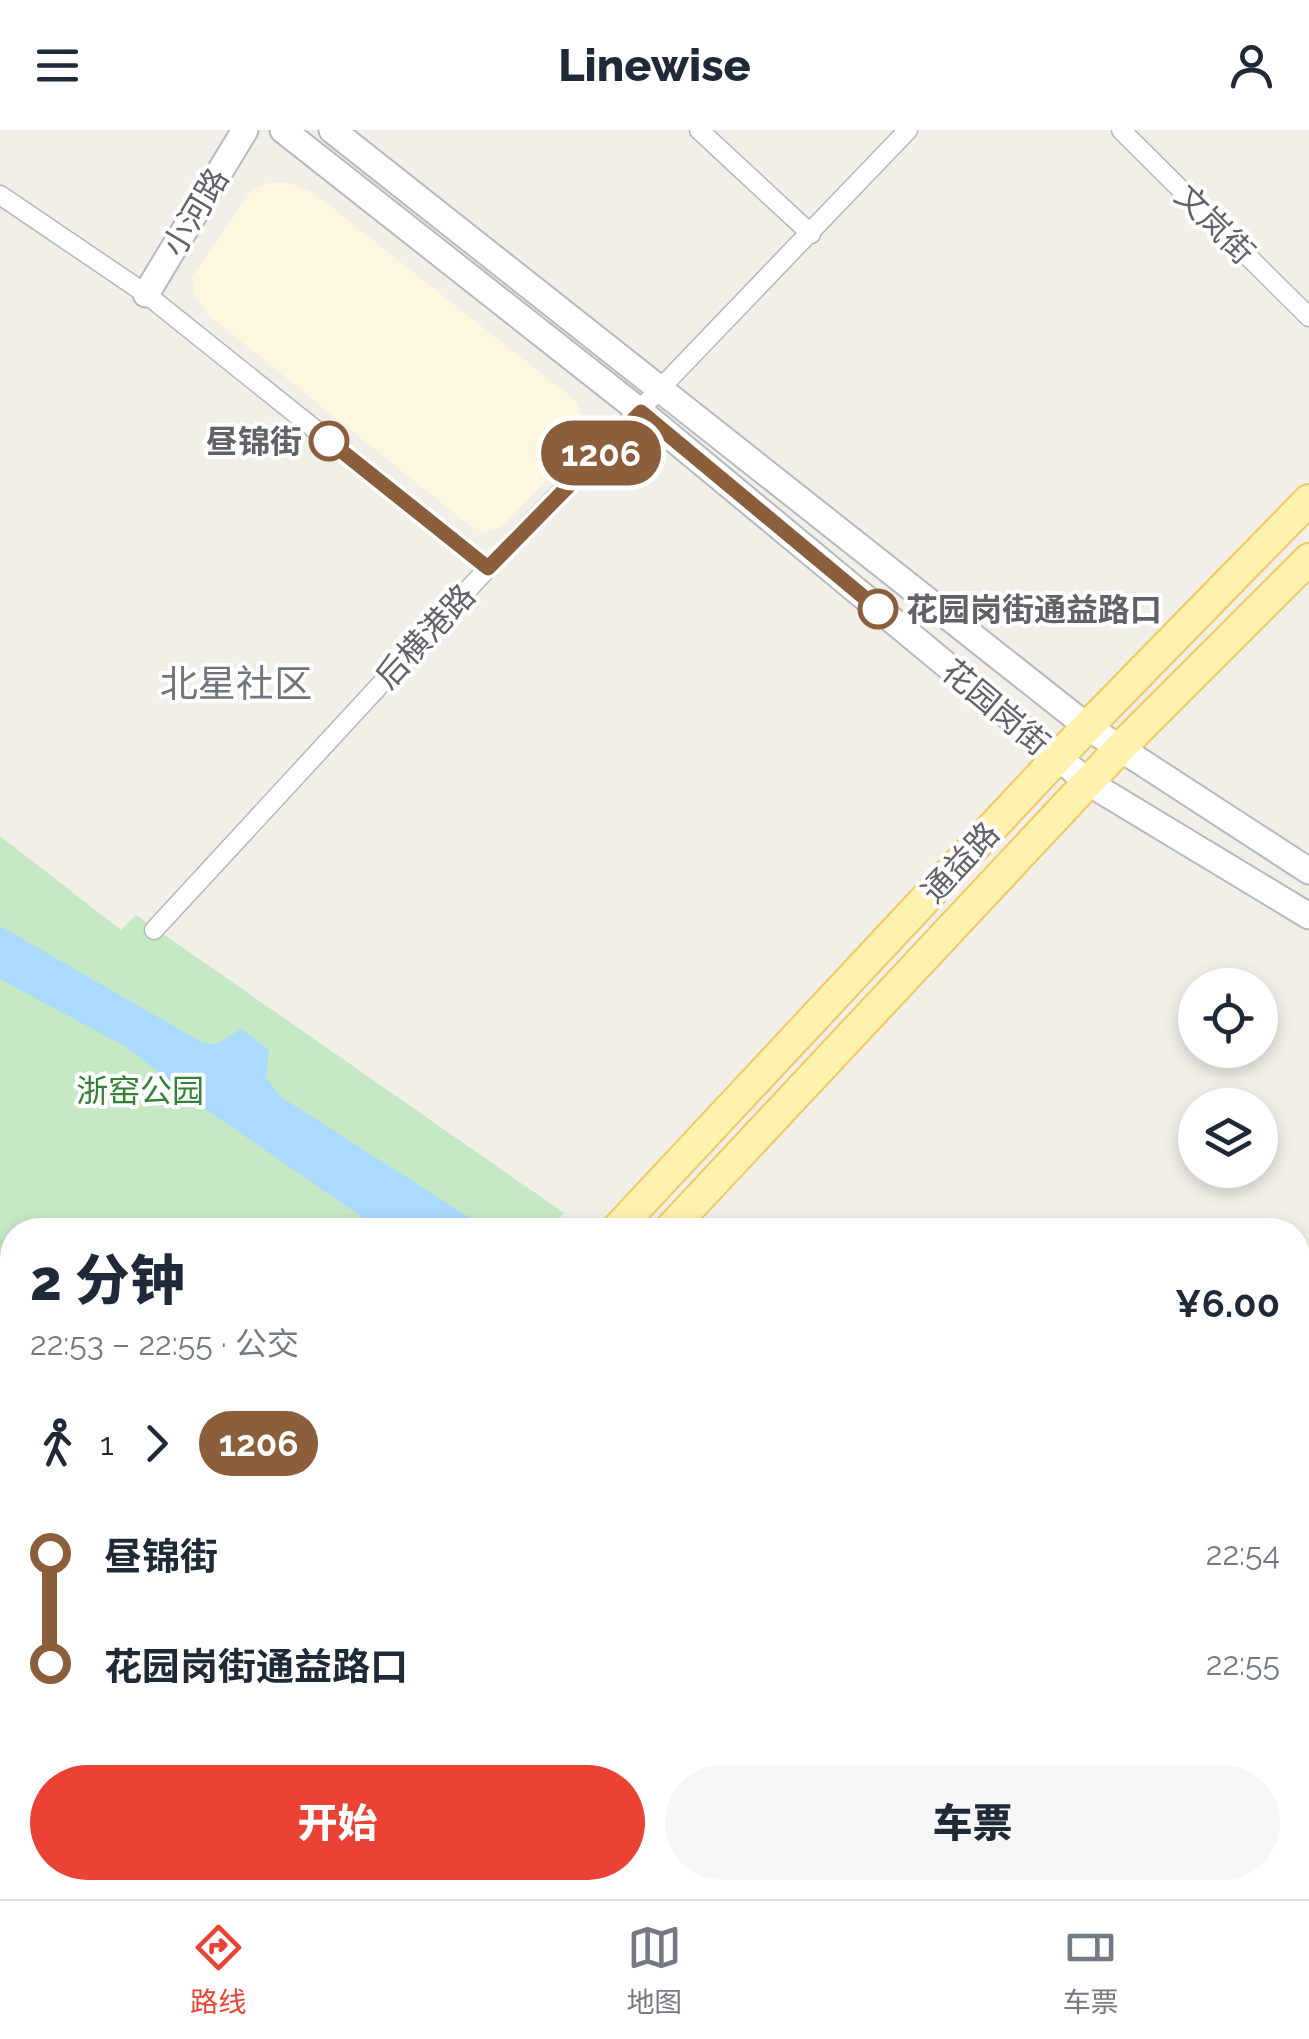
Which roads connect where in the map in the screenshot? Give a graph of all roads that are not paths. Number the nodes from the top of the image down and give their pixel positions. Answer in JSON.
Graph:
{"nodes":[{"id":1,"x":245,"y":130,"type":"edge"},
{"id":2,"x":283,"y":130,"type":"edge"},
{"id":3,"x":332,"y":130,"type":"edge"},
{"id":4,"x":698,"y":130,"type":"edge"},
{"id":5,"x":908,"y":130,"type":"edge"},
{"id":6,"x":1121,"y":130,"type":"edge"},
{"id":7,"x":0,"y":194,"type":"edge"},
{"id":8,"x":811,"y":234,"type":"junction"},
{"id":9,"x":146,"y":294,"type":"junction"},
{"id":10,"x":1309,"y":317,"type":"edge"},
{"id":11,"x":660,"y":394,"type":"junction"},
{"id":12,"x":641,"y":412,"type":"junction"},
{"id":13,"x":1309,"y":500,"type":"edge"},
{"id":14,"x":1309,"y":559,"type":"edge"},
{"id":15,"x":488,"y":568,"type":"junction"},
{"id":16,"x":1089,"y":728,"type":"junction"},
{"id":17,"x":1120,"y":748,"type":"junction"},
{"id":18,"x":1057,"y":758,"type":"junction"},
{"id":19,"x":1089,"y":783,"type":"junction"},
{"id":20,"x":1309,"y":871,"type":"edge"},
{"id":21,"x":1309,"y":916,"type":"edge"},
{"id":22,"x":154,"y":930,"type":"dead end"},
{"id":23,"x":627,"y":1218,"type":"edge"},
{"id":24,"x":680,"y":1218,"type":"edge"}],
"edges":[{"from":1,"to":9,"type":"street","name":"小河路"},
{"from":2,"to":12,"type":"street","name":"花园岗街"},
{"from":3,"to":11,"type":"street","name":"花园岗街"},
{"from":4,"to":8,"type":"street"},
{"from":5,"to":8,"type":"street","name":"后横港路"},
{"from":6,"to":10,"type":"street","name":"文岚街"},
{"from":7,"to":9,"type":"street"},
{"from":8,"to":11,"type":"street","name":"后横港路"},
{"from":9,"to":15,"type":"street"},
{"from":11,"to":12,"type":"street","name":"后横港路"},
{"from":11,"to":16,"type":"street","name":"花园岗街"},
{"from":12,"to":15,"type":"street","name":"后横港路"},
{"from":12,"to":18,"type":"street","name":"花园岗街"},
{"from":13,"to":16,"type":"main road","name":"通益路"},
{"from":14,"to":17,"type":"main road","name":"通益路"},
{"from":15,"to":22,"type":"street","name":"后横港路"},
{"from":16,"to":17,"type":"street","name":"花园岗街"},
{"from":16,"to":18,"type":"main road","name":"通益路"},
{"from":17,"to":19,"type":"main road","name":"通益路"},
{"from":17,"to":20,"type":"street","name":"花园岗街"},
{"from":18,"to":19,"type":"street","name":"花园岗街"},
{"from":18,"to":23,"type":"main road","name":"通益路"},
{"from":19,"to":21,"type":"street","name":"花园岗街"},
{"from":19,"to":24,"type":"main road","name":"通益路"}]}
